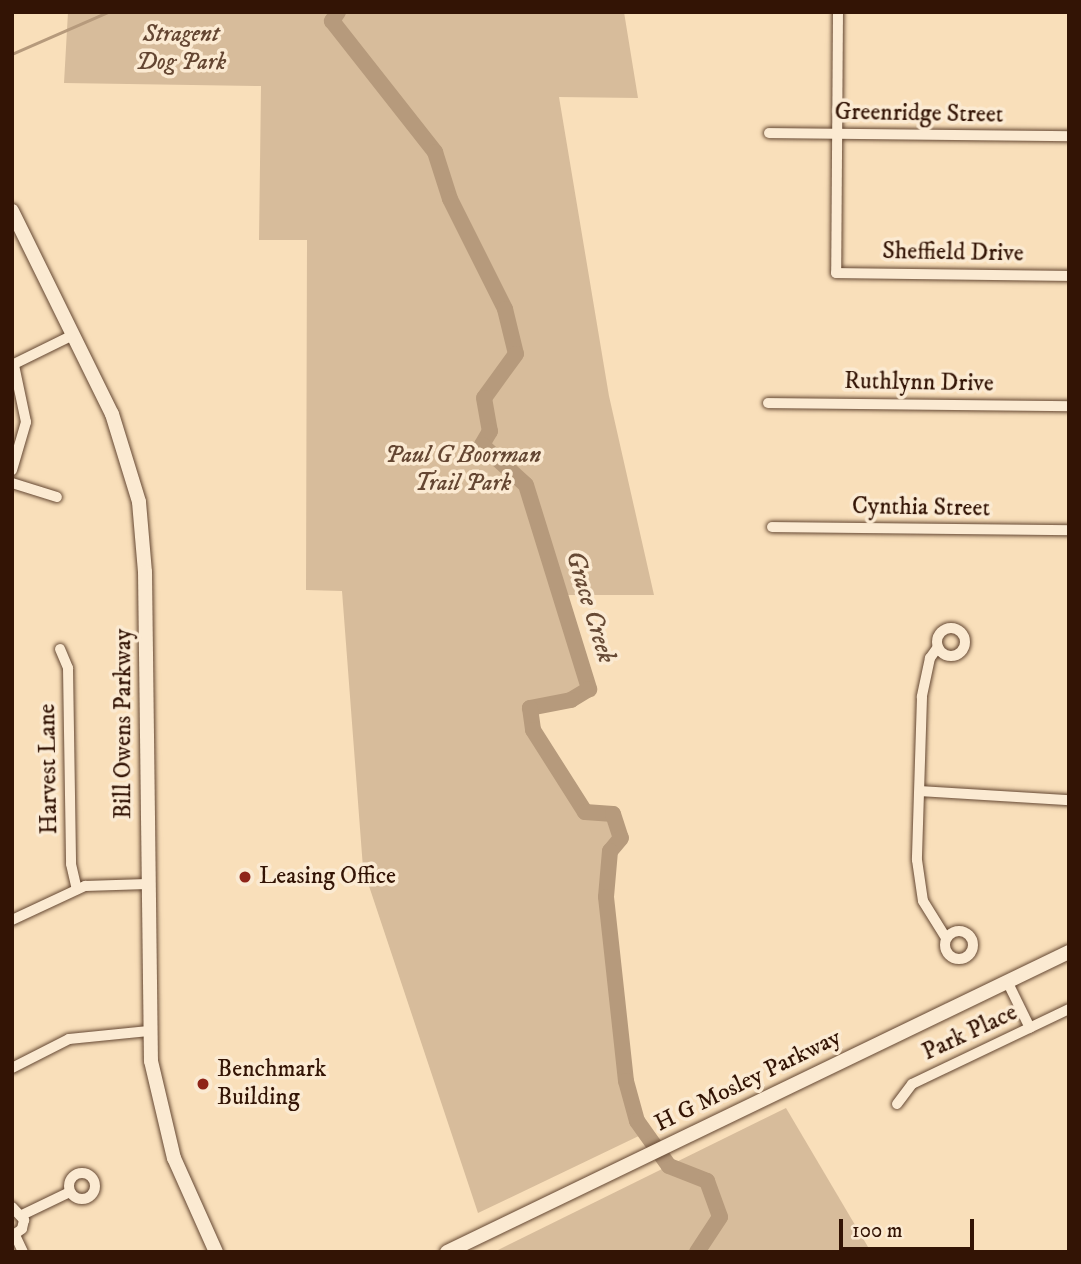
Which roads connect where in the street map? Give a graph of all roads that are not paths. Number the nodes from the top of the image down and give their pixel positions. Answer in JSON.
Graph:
{"nodes":[{"id":1,"x":838,"y":12,"type":"edge"},
{"id":2,"x":769,"y":133,"type":"dead end"},
{"id":3,"x":836,"y":134,"type":"junction"},
{"id":4,"x":1069,"y":136,"type":"edge"},
{"id":5,"x":12,"y":211,"type":"edge"},
{"id":6,"x":1069,"y":276,"type":"edge"},
{"id":7,"x":73,"y":335,"type":"junction"},
{"id":8,"x":13,"y":365,"type":"edge"},
{"id":9,"x":768,"y":403,"type":"dead end"},
{"id":10,"x":1069,"y":406,"type":"edge"},
{"id":11,"x":12,"y":470,"type":"edge"},
{"id":12,"x":12,"y":483,"type":"edge"},
{"id":13,"x":57,"y":497,"type":"dead end"},
{"id":14,"x":772,"y":527,"type":"dead end"},
{"id":15,"x":1069,"y":530,"type":"edge"},
{"id":16,"x":938,"y":647,"type":"dead end"},
{"id":17,"x":60,"y":649,"type":"dead end"},
{"id":18,"x":919,"y":791,"type":"junction"},
{"id":19,"x":1069,"y":800,"type":"edge"},
{"id":20,"x":147,"y":884,"type":"junction"},
{"id":21,"x":77,"y":889,"type":"junction"},
{"id":22,"x":12,"y":920,"type":"edge"},
{"id":23,"x":946,"y":937,"type":"dead end"},
{"id":24,"x":1069,"y":951,"type":"edge"},
{"id":25,"x":1007,"y":981,"type":"junction"},
{"id":26,"x":1069,"y":1009,"type":"edge"},
{"id":27,"x":1030,"y":1028,"type":"junction"},
{"id":28,"x":149,"y":1031,"type":"junction"},
{"id":29,"x":12,"y":1068,"type":"edge"},
{"id":30,"x":897,"y":1104,"type":"dead end"},
{"id":31,"x":70,"y":1192,"type":"dead end"},
{"id":32,"x":12,"y":1207,"type":"edge"},
{"id":33,"x":22,"y":1215,"type":"junction"},
{"id":34,"x":14,"y":1235,"type":"edge"},
{"id":35,"x":23,"y":1252,"type":"edge"},
{"id":36,"x":216,"y":1252,"type":"edge"},
{"id":37,"x":447,"y":1252,"type":"edge"}],
"edges":[{"from":1,"to":3,"type":"street"},
{"from":2,"to":3,"type":"street","name":"Greenridge Street"},
{"from":3,"to":4,"type":"street","name":"Greenridge Street"},
{"from":3,"to":6,"type":"street","name":"Sheffield Drive"},
{"from":5,"to":7,"type":"main road","name":"Bill Owens Parkway"},
{"from":7,"to":8,"type":"street"},
{"from":7,"to":20,"type":"main road","name":"Bill Owens Parkway"},
{"from":8,"to":11,"type":"street"},
{"from":9,"to":10,"type":"street","name":"Ruthlynn Drive"},
{"from":12,"to":13,"type":"street"},
{"from":14,"to":15,"type":"street","name":"Cynthia Street"},
{"from":16,"to":18,"type":"street"},
{"from":17,"to":21,"type":"street","name":"Harvest Lane"},
{"from":18,"to":19,"type":"street"},
{"from":18,"to":23,"type":"street"},
{"from":20,"to":21,"type":"street"},
{"from":20,"to":28,"type":"main road","name":"Bill Owens Parkway"},
{"from":21,"to":22,"type":"street"},
{"from":24,"to":25,"type":"main road","name":"H G Mosley Parkway"},
{"from":25,"to":27,"type":"street"},
{"from":25,"to":37,"type":"main road","name":"H G Mosley Parkway"},
{"from":26,"to":27,"type":"street","name":"Park Place"},
{"from":27,"to":30,"type":"street","name":"Park Place"},
{"from":28,"to":29,"type":"street"},
{"from":28,"to":36,"type":"main road","name":"Bill Owens Parkway"},
{"from":31,"to":33,"type":"street"},
{"from":32,"to":33,"type":"street"},
{"from":33,"to":34,"type":"street"},
{"from":34,"to":35,"type":"street"}]}
